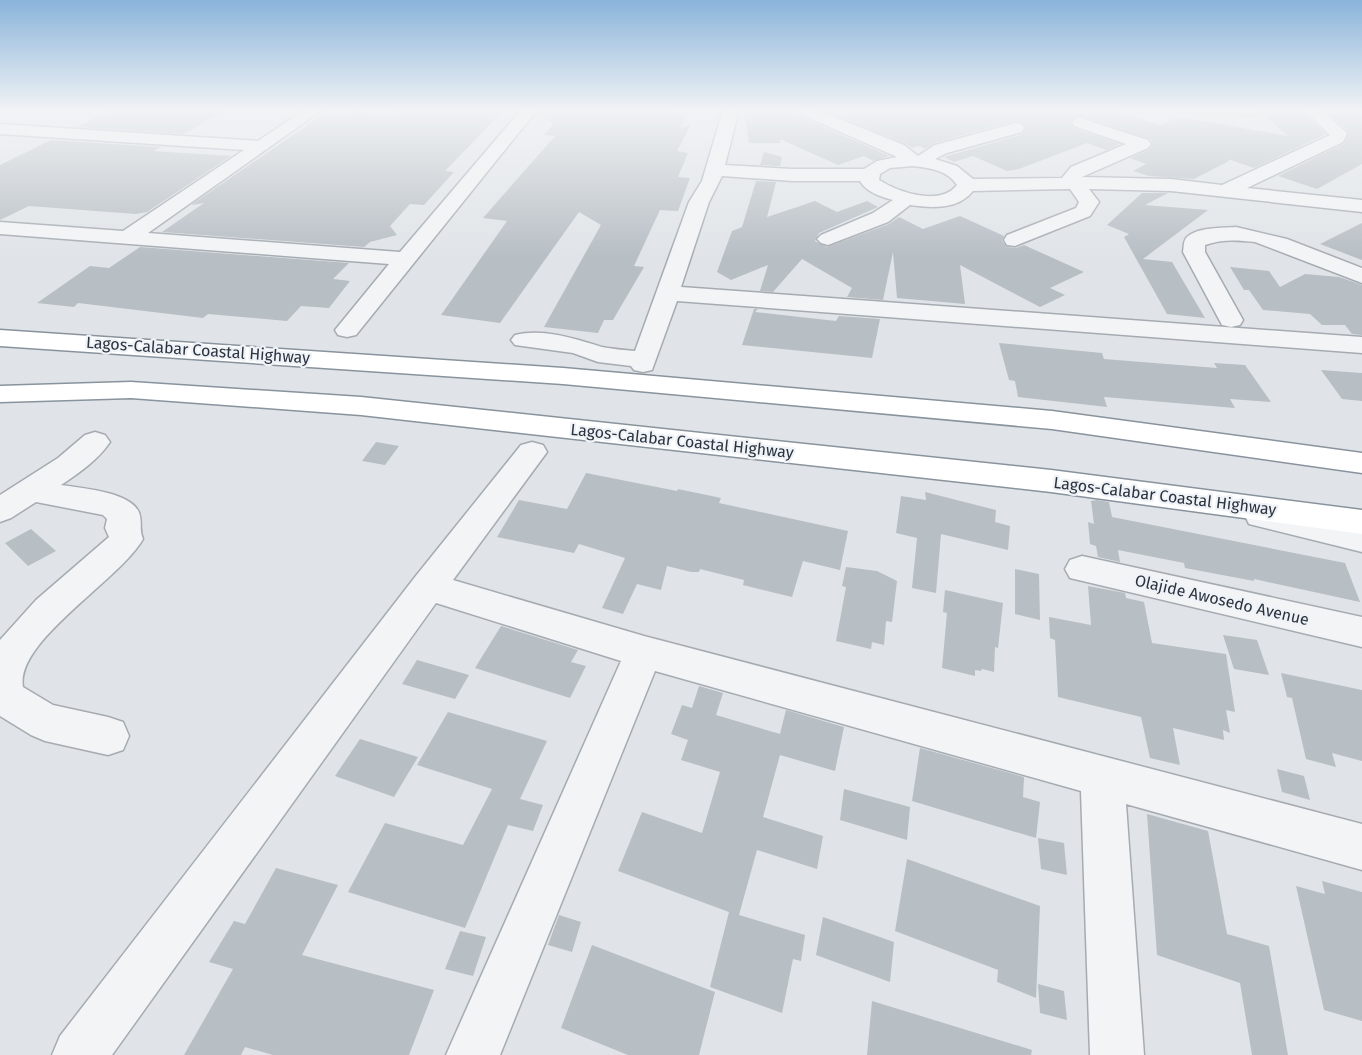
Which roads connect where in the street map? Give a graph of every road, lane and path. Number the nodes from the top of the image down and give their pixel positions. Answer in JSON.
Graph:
{"nodes":[{"id":1,"x":242,"y":159,"type":"edge"},
{"id":2,"x":488,"y":159,"type":"edge"},
{"id":3,"x":717,"y":159,"type":"edge"},
{"id":4,"x":913,"y":159,"type":"edge"},
{"id":5,"x":921,"y":159,"type":"edge"},
{"id":6,"x":1106,"y":159,"type":"edge"},
{"id":7,"x":1292,"y":159,"type":"edge"},
{"id":8,"x":917,"y":162,"type":"junction"},
{"id":9,"x":714,"y":170,"type":"junction"},
{"id":10,"x":869,"y":175,"type":"junction"},
{"id":11,"x":1073,"y":183,"type":"junction"},
{"id":12,"x":967,"y":185,"type":"junction"},
{"id":13,"x":1227,"y":190,"type":"junction"},
{"id":14,"x":904,"y":199,"type":"junction"},
{"id":15,"x":1362,"y":206,"type":"edge"},
{"id":16,"x":0,"y":228,"type":"edge"},
{"id":17,"x":127,"y":238,"type":"junction"},
{"id":18,"x":828,"y":239,"type":"dead end"},
{"id":19,"x":1015,"y":240,"type":"dead end"},
{"id":20,"x":406,"y":259,"type":"junction"},
{"id":21,"x":1362,"y":276,"type":"edge"},
{"id":22,"x":666,"y":293,"type":"junction"},
{"id":23,"x":1231,"y":320,"type":"dead end"},
{"id":24,"x":347,"y":330,"type":"dead end"},
{"id":25,"x":0,"y":338,"type":"edge"},
{"id":26,"x":524,"y":340,"type":"dead end"},
{"id":27,"x":1362,"y":345,"type":"edge"},
{"id":28,"x":0,"y":394,"type":"edge"},
{"id":29,"x":95,"y":442,"type":"dead end"},
{"id":30,"x":532,"y":452,"type":"dead end"},
{"id":31,"x":1362,"y":463,"type":"edge"},
{"id":32,"x":33,"y":490,"type":"junction"},
{"id":33,"x":1201,"y":501,"type":"junction"},
{"id":34,"x":0,"y":510,"type":"edge"},
{"id":35,"x":1362,"y":522,"type":"edge"},
{"id":36,"x":1362,"y":540,"type":"edge"},
{"id":37,"x":1082,"y":569,"type":"dead end"},
{"id":38,"x":428,"y":587,"type":"junction"},
{"id":39,"x":1362,"y":632,"type":"edge"},
{"id":40,"x":644,"y":652,"type":"junction"},
{"id":41,"x":108,"y":736,"type":"dead end"},
{"id":42,"x":1102,"y":777,"type":"junction"},
{"id":43,"x":1362,"y":847,"type":"edge"},
{"id":44,"x":79,"y":1055,"type":"edge"},
{"id":45,"x":473,"y":1055,"type":"edge"},
{"id":46,"x":1117,"y":1055,"type":"edge"}],
"edges":[{"from":1,"to":17,"type":"street"},
{"from":2,"to":20,"type":"street"},
{"from":3,"to":9,"type":"street"},
{"from":4,"to":8,"type":"street"},
{"from":5,"to":8,"type":"street"},
{"from":6,"to":11,"type":"street"},
{"from":7,"to":13,"type":"street"},
{"from":8,"to":10,"type":"street"},
{"from":8,"to":12,"type":"street"},
{"from":9,"to":10,"type":"street"},
{"from":9,"to":22,"type":"street"},
{"from":10,"to":14,"type":"street"},
{"from":11,"to":12,"type":"street"},
{"from":11,"to":13,"type":"street"},
{"from":11,"to":19,"type":"street"},
{"from":12,"to":14,"type":"street"},
{"from":13,"to":15,"type":"street"},
{"from":14,"to":18,"type":"street"},
{"from":16,"to":17,"type":"street"},
{"from":17,"to":20,"type":"street"},
{"from":20,"to":24,"type":"street"},
{"from":21,"to":23,"type":"street"},
{"from":22,"to":26,"type":"street"},
{"from":22,"to":27,"type":"street"},
{"from":25,"to":31,"type":"highway","name":"Lagos-Calabar Coastal Highway"},
{"from":28,"to":33,"type":"highway","name":"Lagos-Calabar Coastal Highway"},
{"from":29,"to":32,"type":"street"},
{"from":30,"to":38,"type":"street"},
{"from":32,"to":34,"type":"street"},
{"from":32,"to":41,"type":"street"},
{"from":33,"to":35,"type":"highway","name":"Lagos-Calabar Coastal Highway"},
{"from":33,"to":36,"type":"street"},
{"from":37,"to":39,"type":"street","name":"Olajide Awosedo Avenue"},
{"from":38,"to":40,"type":"street"},
{"from":38,"to":44,"type":"street"},
{"from":40,"to":42,"type":"street"},
{"from":40,"to":45,"type":"street"},
{"from":42,"to":43,"type":"street"},
{"from":42,"to":46,"type":"street"}]}
